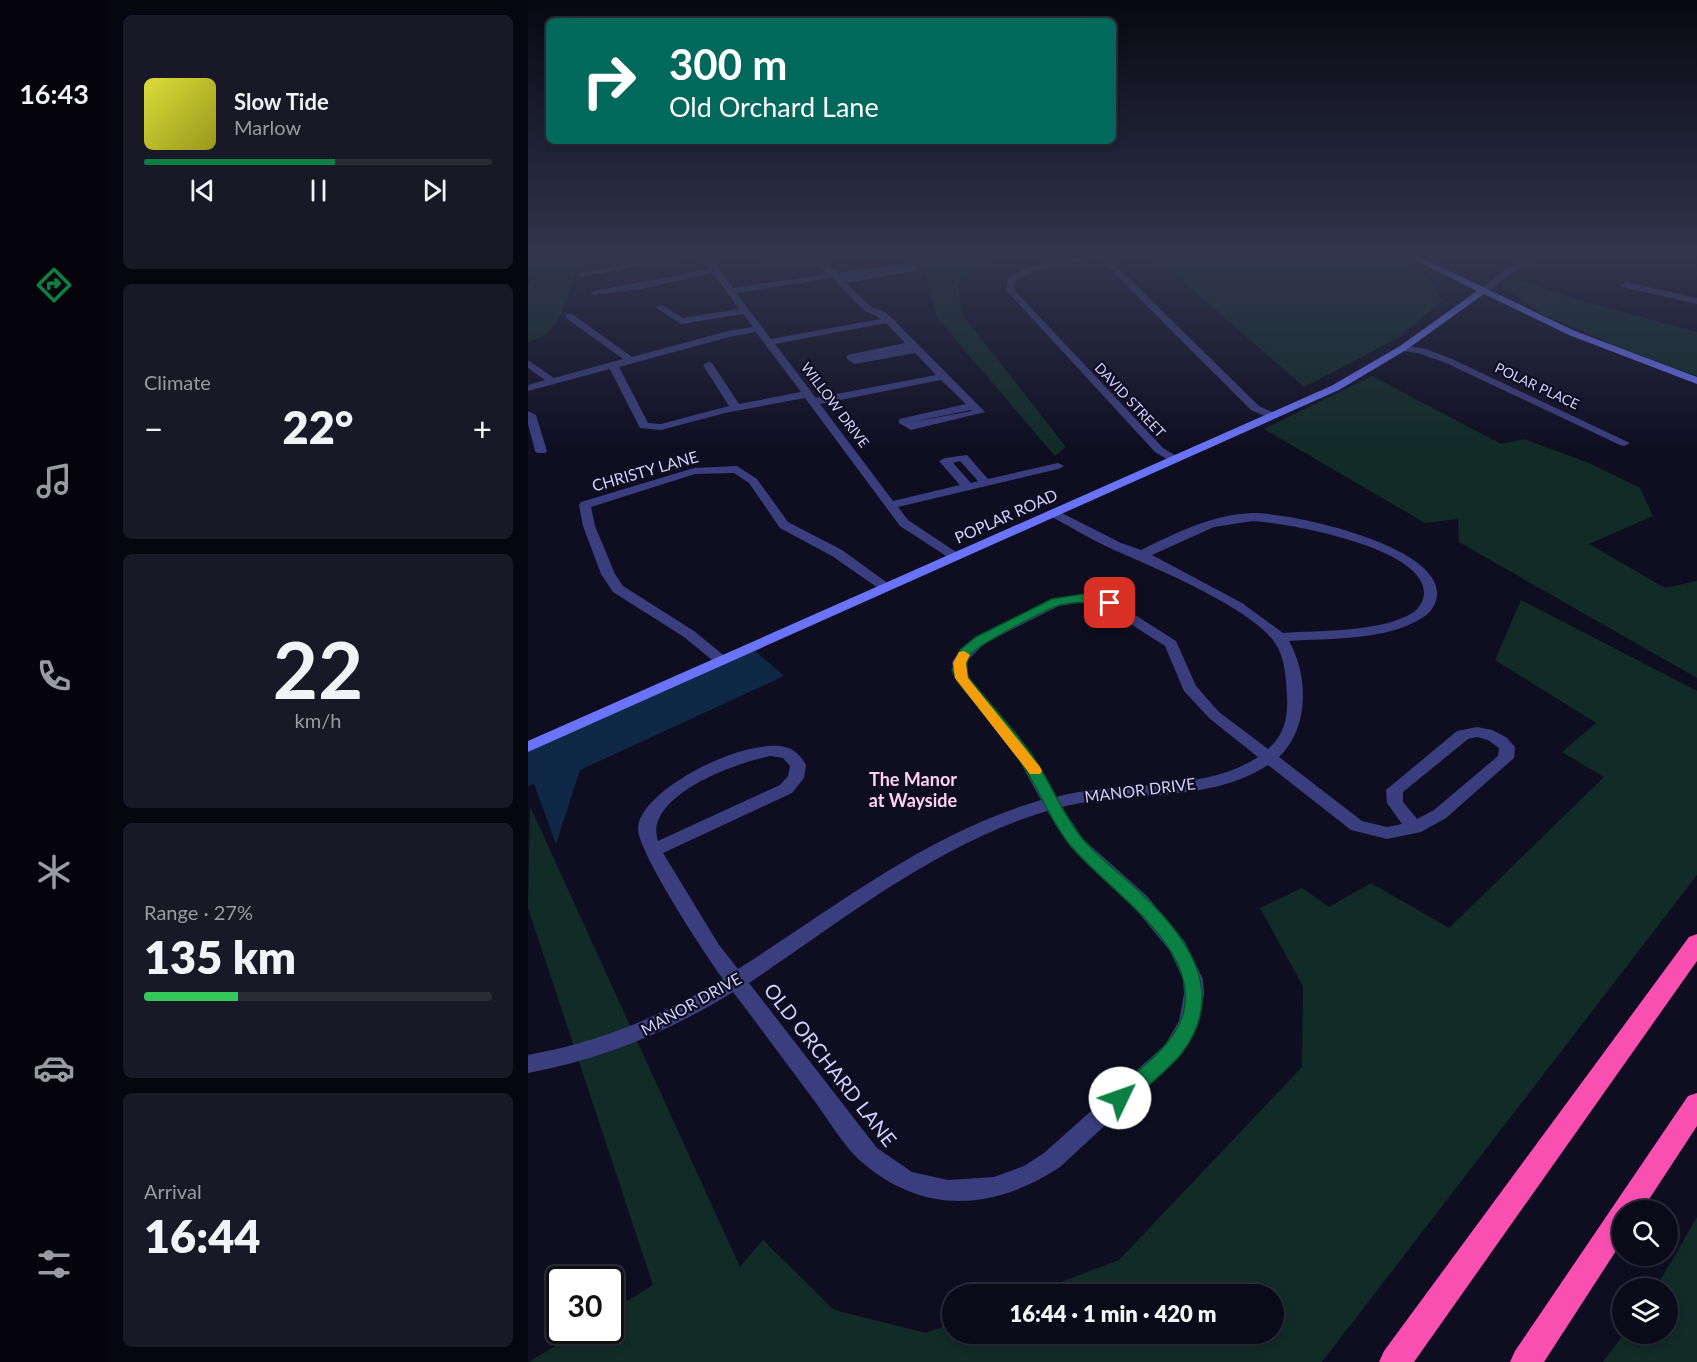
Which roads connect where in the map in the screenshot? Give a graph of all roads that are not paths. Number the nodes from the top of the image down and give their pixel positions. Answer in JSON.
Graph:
{"nodes":[{"id":1,"x":889,"y":320,"type":"edge"},
{"id":2,"x":575,"y":321,"type":"edge"},
{"id":3,"x":752,"y":321,"type":"edge"},
{"id":4,"x":886,"y":321,"type":"edge"},
{"id":5,"x":1041,"y":321,"type":"edge"},
{"id":6,"x":1166,"y":321,"type":"edge"},
{"id":7,"x":1433,"y":321,"type":"edge"},
{"id":8,"x":1546,"y":321,"type":"edge"},
{"id":9,"x":758,"y":329,"type":"junction"},
{"id":10,"x":768,"y":342,"type":"junction"},
{"id":11,"x":916,"y":347,"type":"junction"},
{"id":12,"x":1403,"y":348,"type":"junction"},
{"id":13,"x":630,"y":360,"type":"junction"},
{"id":14,"x":528,"y":363,"type":"edge"},
{"id":15,"x":613,"y":365,"type":"junction"},
{"id":16,"x":708,"y":365,"type":"dead end"},
{"id":17,"x":945,"y":376,"type":"junction"},
{"id":18,"x":552,"y":381,"type":"junction"},
{"id":19,"x":1697,"y":381,"type":"edge"},
{"id":20,"x":528,"y":387,"type":"edge"},
{"id":21,"x":811,"y":398,"type":"junction"},
{"id":22,"x":973,"y":406,"type":"junction"},
{"id":23,"x":736,"y":408,"type":"junction"},
{"id":24,"x":528,"y":414,"type":"edge"},
{"id":25,"x":1273,"y":416,"type":"junction"},
{"id":26,"x":1624,"y":443,"type":"dead end"},
{"id":27,"x":541,"y":451,"type":"dead end"},
{"id":28,"x":1174,"y":459,"type":"junction"},
{"id":29,"x":1058,"y":466,"type":"dead end"},
{"id":30,"x":986,"y":483,"type":"junction"},
{"id":31,"x":968,"y":487,"type":"junction"},
{"id":32,"x":890,"y":505,"type":"junction"},
{"id":33,"x":1060,"y":510,"type":"junction"},
{"id":34,"x":1142,"y":555,"type":"junction"},
{"id":35,"x":954,"y":557,"type":"junction"},
{"id":36,"x":886,"y":587,"type":"junction"},
{"id":37,"x":1279,"y":638,"type":"junction"},
{"id":38,"x":722,"y":661,"type":"junction"},
{"id":39,"x":528,"y":747,"type":"edge"},
{"id":40,"x":1268,"y":757,"type":"junction"},
{"id":41,"x":1053,"y":804,"type":"junction"},
{"id":42,"x":1415,"y":828,"type":"junction"},
{"id":43,"x":653,"y":851,"type":"junction"},
{"id":44,"x":1697,"y":943,"type":"edge"},
{"id":45,"x":735,"y":981,"type":"junction"},
{"id":46,"x":528,"y":1064,"type":"edge"},
{"id":47,"x":1697,"y":1104,"type":"edge"},
{"id":48,"x":1633,"y":1200,"type":"edge"},
{"id":49,"x":1612,"y":1232,"type":"edge"},
{"id":50,"x":1395,"y":1362,"type":"edge"},
{"id":51,"x":1526,"y":1362,"type":"edge"}],
"edges":[{"from":1,"to":11,"type":"street"},
{"from":2,"to":13,"type":"street"},
{"from":3,"to":9,"type":"street","name":"WILLOW DRIVE"},
{"from":4,"to":10,"type":"street"},
{"from":5,"to":28,"type":"street","name":"DAVID STREET"},
{"from":6,"to":25,"type":"street"},
{"from":7,"to":12,"type":"street","name":"POPLAR ROAD"},
{"from":8,"to":19,"type":"street"},
{"from":9,"to":10,"type":"street","name":"WILLOW DRIVE"},
{"from":9,"to":13,"type":"street"},
{"from":10,"to":21,"type":"street","name":"WILLOW DRIVE"},
{"from":11,"to":11,"type":"street"},
{"from":11,"to":17,"type":"street"},
{"from":12,"to":25,"type":"street","name":"POPLAR ROAD"},
{"from":12,"to":26,"type":"street","name":"POLAR PLACE"},
{"from":13,"to":15,"type":"street"},
{"from":14,"to":18,"type":"street"},
{"from":15,"to":18,"type":"street"},
{"from":15,"to":23,"type":"street"},
{"from":16,"to":23,"type":"street"},
{"from":17,"to":21,"type":"street"},
{"from":17,"to":22,"type":"street"},
{"from":18,"to":20,"type":"street"},
{"from":21,"to":23,"type":"street"},
{"from":21,"to":32,"type":"street","name":"WILLOW DRIVE"},
{"from":22,"to":22,"type":"street"},
{"from":24,"to":27,"type":"street"},
{"from":25,"to":28,"type":"street","name":"POPLAR ROAD"},
{"from":28,"to":33,"type":"street","name":"POPLAR ROAD"},
{"from":29,"to":30,"type":"street"},
{"from":30,"to":31,"type":"street"},
{"from":30,"to":31,"type":"street"},
{"from":31,"to":32,"type":"street"},
{"from":32,"to":35,"type":"street","name":"WILLOW DRIVE"},
{"from":33,"to":34,"type":"street","name":"MANOR DRIVE"},
{"from":33,"to":35,"type":"street","name":"POPLAR ROAD"},
{"from":34,"to":37,"type":"street","name":"MANOR DRIVE"},
{"from":34,"to":37,"type":"street"},
{"from":35,"to":36,"type":"street","name":"POPLAR ROAD"},
{"from":36,"to":38,"type":"street","name":"POPLAR ROAD"},
{"from":36,"to":38,"type":"street","name":"CHRISTY LANE"},
{"from":37,"to":40,"type":"street","name":"MANOR DRIVE"},
{"from":38,"to":39,"type":"street","name":"POPLAR ROAD"},
{"from":40,"to":41,"type":"street","name":"MANOR DRIVE"},
{"from":40,"to":41,"type":"street","name":"OLD ORCHARD LANE"},
{"from":40,"to":42,"type":"street","name":"OLD ORCHARD LANE"},
{"from":41,"to":45,"type":"street","name":"MANOR DRIVE"},
{"from":41,"to":45,"type":"street","name":"OLD ORCHARD LANE"},
{"from":42,"to":42,"type":"street","name":"OLD ORCHARD LANE"},
{"from":43,"to":43,"type":"street","name":"OLD ORCHARD LANE"},
{"from":43,"to":45,"type":"street","name":"OLD ORCHARD LANE"},
{"from":44,"to":50,"type":"highway"},
{"from":45,"to":46,"type":"street","name":"MANOR DRIVE"},
{"from":47,"to":48,"type":"highway"},
{"from":49,"to":51,"type":"highway"}]}
